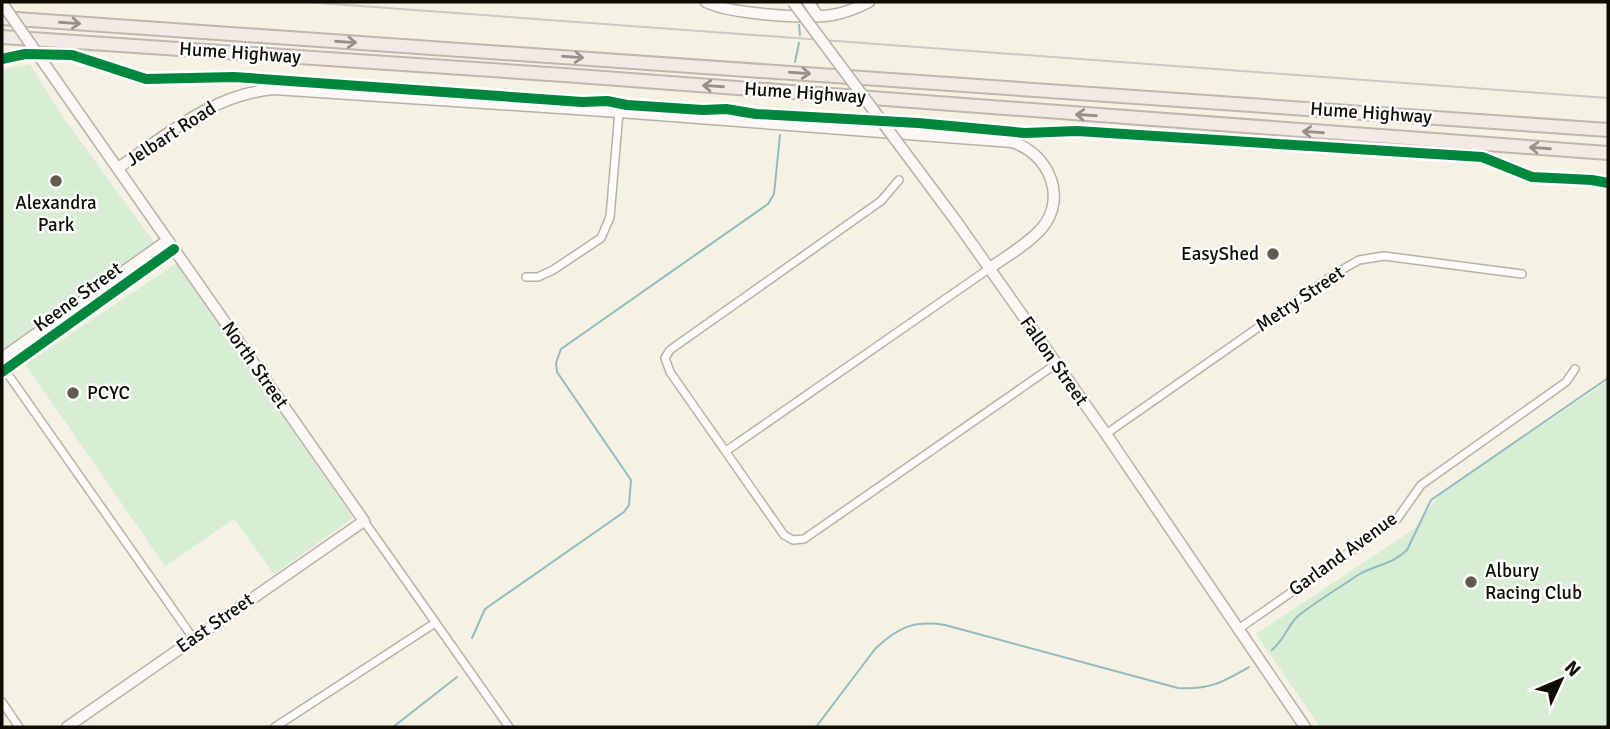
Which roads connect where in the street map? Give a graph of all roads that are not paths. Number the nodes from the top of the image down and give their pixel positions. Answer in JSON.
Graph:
{"nodes":[{"id":1,"x":706,"y":2,"type":"edge"},
{"id":2,"x":793,"y":2,"type":"edge"},
{"id":3,"x":808,"y":2,"type":"edge"},
{"id":4,"x":869,"y":2,"type":"edge"},
{"id":5,"x":2,"y":3,"type":"edge"},
{"id":6,"x":818,"y":16,"type":"junction"},
{"id":7,"x":2,"y":18,"type":"edge"},
{"id":8,"x":2,"y":37,"type":"edge"},
{"id":9,"x":279,"y":37,"type":"junction"},
{"id":10,"x":280,"y":56,"type":"junction"},
{"id":11,"x":619,"y":112,"type":"junction"},
{"id":12,"x":1608,"y":130,"type":"edge"},
{"id":13,"x":1608,"y":153,"type":"edge"},
{"id":14,"x":118,"y":168,"type":"junction"},
{"id":15,"x":899,"y":180,"type":"dead end"},
{"id":16,"x":171,"y":245,"type":"junction"},
{"id":17,"x":990,"y":268,"type":"junction"},
{"id":18,"x":1522,"y":274,"type":"dead end"},
{"id":19,"x":526,"y":277,"type":"dead end"},
{"id":20,"x":2,"y":358,"type":"edge"},
{"id":21,"x":1056,"y":364,"type":"junction"},
{"id":22,"x":3,"y":369,"type":"edge"},
{"id":23,"x":1575,"y":369,"type":"dead end"},
{"id":24,"x":1106,"y":434,"type":"junction"},
{"id":25,"x":726,"y":451,"type":"junction"},
{"id":26,"x":364,"y":521,"type":"junction"},
{"id":27,"x":435,"y":623,"type":"junction"},
{"id":28,"x":1237,"y":630,"type":"junction"},
{"id":29,"x":193,"y":638,"type":"junction"},
{"id":30,"x":2,"y":702,"type":"edge"},
{"id":31,"x":19,"y":727,"type":"edge"},
{"id":32,"x":67,"y":727,"type":"edge"},
{"id":33,"x":275,"y":727,"type":"edge"},
{"id":34,"x":509,"y":727,"type":"edge"},
{"id":35,"x":1305,"y":727,"type":"edge"}],
"edges":[{"from":1,"to":6,"type":"street"},
{"from":2,"to":17,"type":"street","name":"Fallon Street","bridge":true},
{"from":3,"to":6,"type":"street"},
{"from":4,"to":6,"type":"street"},
{"from":5,"to":14,"type":"street","name":"North Street","bridge":true},
{"from":7,"to":9,"type":"highway","name":"Hume Highway","one_way":true},
{"from":8,"to":10,"type":"highway","name":"Hume Highway"},
{"from":9,"to":10,"type":"street"},
{"from":9,"to":12,"type":"highway","name":"Hume Highway","one_way":true},
{"from":13,"to":10,"type":"highway","name":"Hume Highway","one_way":true},
{"from":11,"to":14,"type":"street","name":"Jelbart Road"},
{"from":11,"to":17,"type":"street","name":"Jelbart Road"},
{"from":11,"to":19,"type":"street"},
{"from":14,"to":16,"type":"street","name":"North Street"},
{"from":15,"to":25,"type":"street"},
{"from":16,"to":20,"type":"street","name":"Keene Street"},
{"from":16,"to":22,"type":"street","name":"Keene Street"},
{"from":16,"to":26,"type":"street","name":"North Street"},
{"from":17,"to":21,"type":"street","name":"Fallon Street"},
{"from":17,"to":25,"type":"street"},
{"from":18,"to":24,"type":"street","name":"Metry Street"},
{"from":21,"to":24,"type":"street","name":"Fallon Street"},
{"from":21,"to":25,"type":"street"},
{"from":22,"to":29,"type":"street"},
{"from":23,"to":28,"type":"street","name":"Garland Avenue"},
{"from":24,"to":28,"type":"street","name":"Fallon Street"},
{"from":26,"to":27,"type":"street","name":"North Street"},
{"from":26,"to":29,"type":"street","name":"East Street"},
{"from":27,"to":33,"type":"street"},
{"from":27,"to":34,"type":"street","name":"North Street"},
{"from":28,"to":35,"type":"street","name":"Fallon Street"},
{"from":29,"to":32,"type":"street","name":"East Street"},
{"from":30,"to":31,"type":"street"}]}
